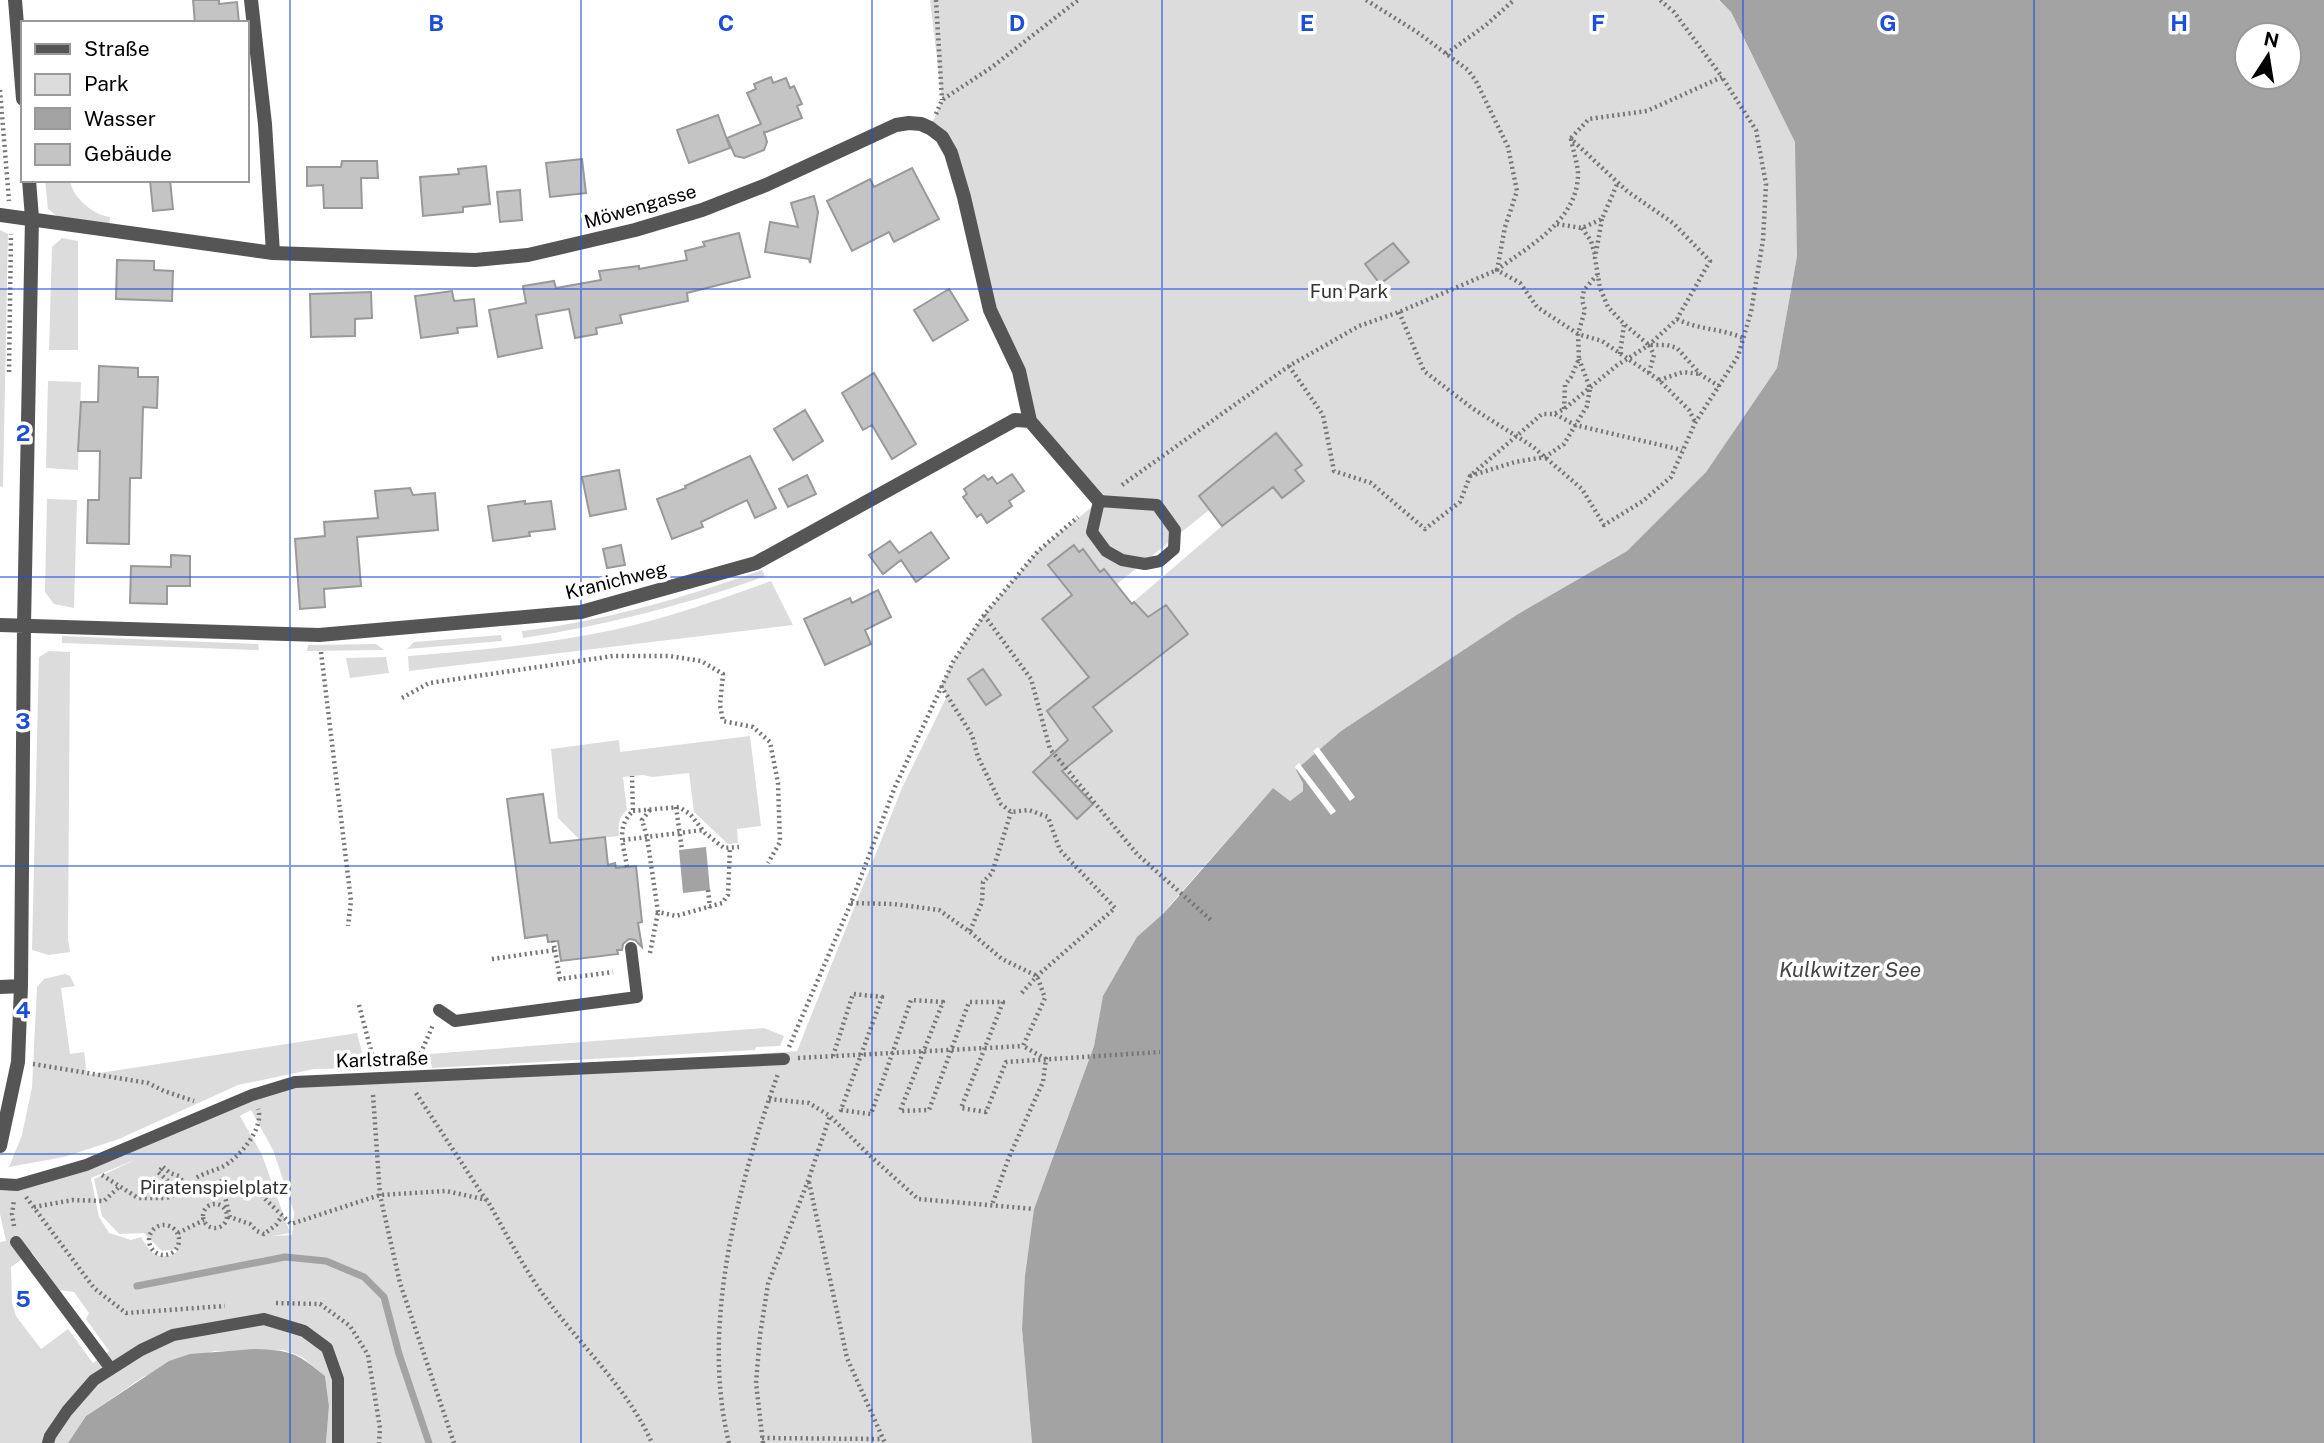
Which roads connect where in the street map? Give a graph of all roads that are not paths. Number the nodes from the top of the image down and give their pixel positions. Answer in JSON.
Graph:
{"nodes":[{"id":1,"x":15,"y":0,"type":"edge"},
{"id":2,"x":251,"y":0,"type":"edge"},
{"id":3,"x":21,"y":74,"type":"edge"},
{"id":4,"x":29,"y":182,"type":"edge"},
{"id":5,"x":5,"y":216,"type":"edge"},
{"id":6,"x":32,"y":218,"type":"junction"},
{"id":7,"x":273,"y":253,"type":"junction"},
{"id":8,"x":1030,"y":421,"type":"junction"},
{"id":9,"x":1099,"y":501,"type":"junction"},
{"id":10,"x":0,"y":625,"type":"edge"},
{"id":11,"x":24,"y":625,"type":"junction"},
{"id":12,"x":631,"y":948,"type":"dead end"},
{"id":13,"x":21,"y":986,"type":"junction"},
{"id":14,"x":0,"y":987,"type":"edge"},
{"id":15,"x":439,"y":1010,"type":"road end"},
{"id":16,"x":784,"y":1059,"type":"road end"},
{"id":17,"x":0,"y":1146,"type":"edge"},
{"id":18,"x":0,"y":1184,"type":"edge"},
{"id":19,"x":16,"y":1242,"type":"dead end"},
{"id":20,"x":111,"y":1369,"type":"junction"},
{"id":21,"x":48,"y":1443,"type":"edge"},
{"id":22,"x":338,"y":1443,"type":"edge"}],
"edges":[{"from":1,"to":3,"type":"street"},
{"from":2,"to":7,"type":"street"},
{"from":4,"to":6,"type":"street"},
{"from":5,"to":6,"type":"street","name":"Möwengasse"},
{"from":6,"to":7,"type":"street","name":"Möwengasse"},
{"from":6,"to":11,"type":"street"},
{"from":7,"to":8,"type":"street","name":"Möwengasse"},
{"from":8,"to":9,"type":"street"},
{"from":8,"to":11,"type":"street","name":"Kranichweg"},
{"from":9,"to":9,"type":"lane"},
{"from":10,"to":11,"type":"street","name":"Kranichweg"},
{"from":11,"to":13,"type":"street"},
{"from":12,"to":15,"type":"lane"},
{"from":13,"to":14,"type":"street"},
{"from":13,"to":17,"type":"street"},
{"from":16,"to":18,"type":"lane","name":"Karlstraße"},
{"from":19,"to":20,"type":"lane"},
{"from":20,"to":21,"type":"lane"},
{"from":20,"to":22,"type":"lane"}]}
